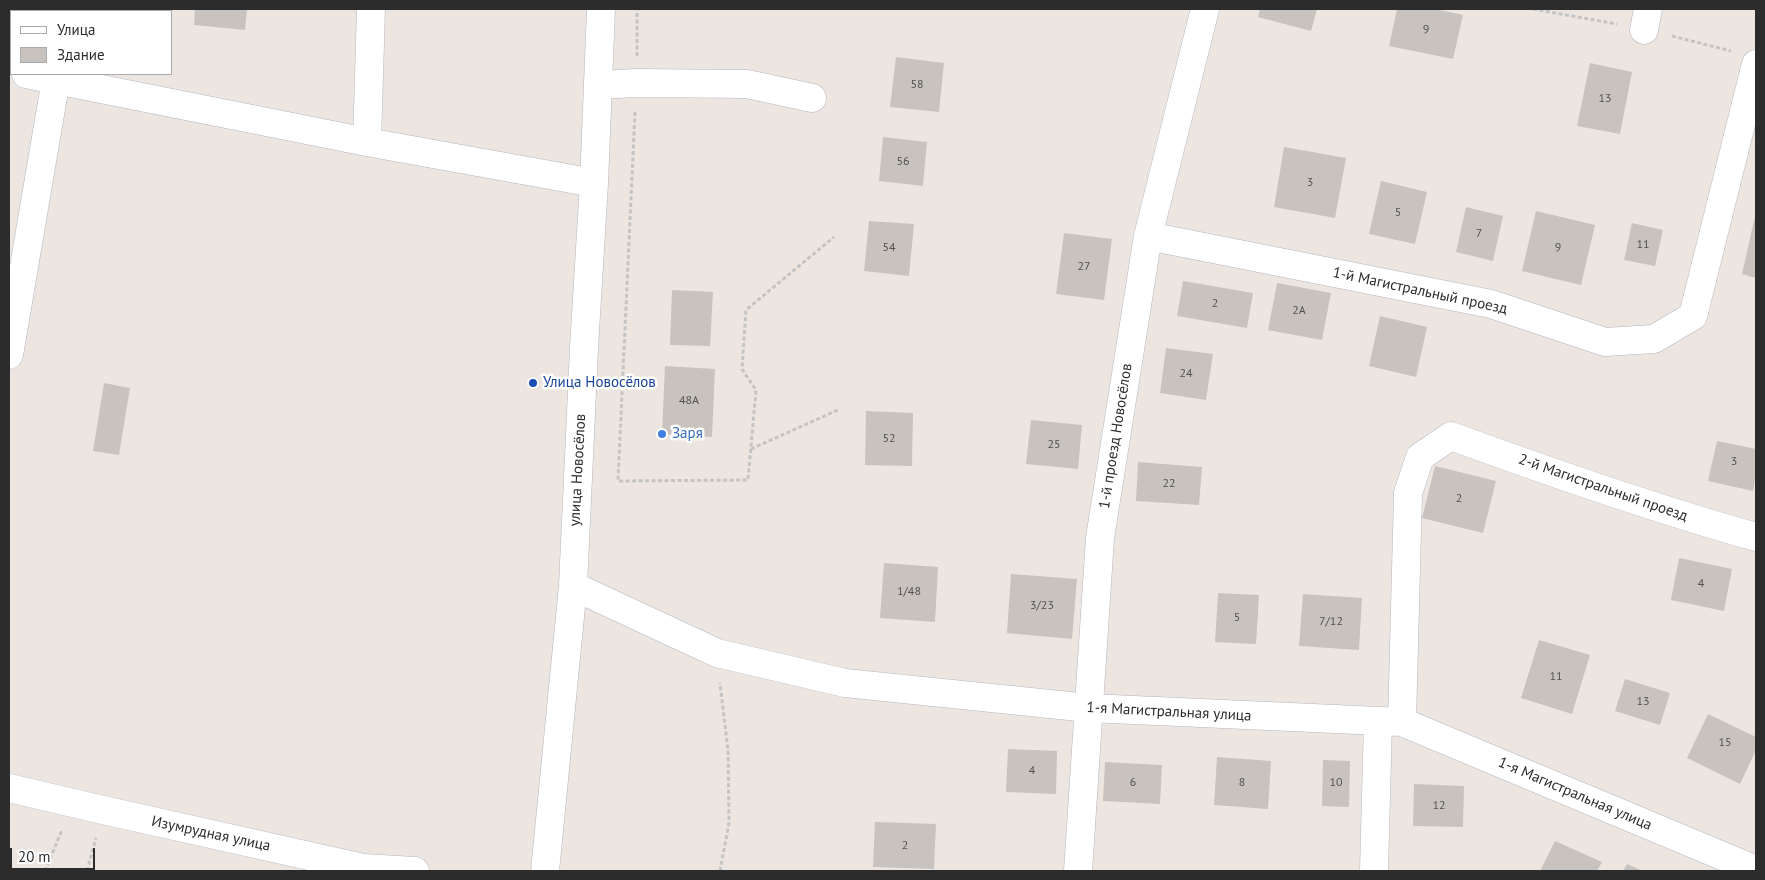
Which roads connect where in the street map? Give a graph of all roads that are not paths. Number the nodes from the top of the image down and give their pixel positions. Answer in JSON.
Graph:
{"nodes":[{"id":1,"x":371,"y":9,"type":"edge"},
{"id":2,"x":600,"y":9,"type":"edge"},
{"id":3,"x":1205,"y":9,"type":"edge"},
{"id":4,"x":1756,"y":64,"type":"edge"},
{"id":5,"x":32,"y":75,"type":"edge"},
{"id":6,"x":56,"y":79,"type":"junction"},
{"id":7,"x":598,"y":85,"type":"junction"},
{"id":8,"x":812,"y":98,"type":"dead end"},
{"id":9,"x":367,"y":142,"type":"junction"},
{"id":10,"x":594,"y":184,"type":"junction"},
{"id":11,"x":1148,"y":236,"type":"junction"},
{"id":12,"x":9,"y":355,"type":"edge"},
{"id":13,"x":1756,"y":537,"type":"edge"},
{"id":14,"x":573,"y":586,"type":"junction"},
{"id":15,"x":1088,"y":708,"type":"junction"},
{"id":16,"x":1390,"y":722,"type":"junction"},
{"id":17,"x":9,"y":788,"type":"edge"},
{"id":18,"x":1756,"y":870,"type":"edge"},
{"id":19,"x":415,"y":871,"type":"edge"},
{"id":20,"x":545,"y":871,"type":"edge"},
{"id":21,"x":1078,"y":871,"type":"edge"},
{"id":22,"x":1374,"y":871,"type":"edge"}],
"edges":[{"from":1,"to":9,"type":"street"},
{"from":2,"to":7,"type":"street","name":"улица Новосёлов"},
{"from":3,"to":11,"type":"street","name":"1-й проезд Новосёлов"},
{"from":4,"to":11,"type":"street","name":"1-й Магистральный проезд"},
{"from":5,"to":6,"type":"street"},
{"from":6,"to":9,"type":"street"},
{"from":6,"to":12,"type":"street"},
{"from":7,"to":8,"type":"street"},
{"from":7,"to":10,"type":"street","name":"улица Новосёлов"},
{"from":9,"to":10,"type":"street"},
{"from":10,"to":14,"type":"street","name":"улица Новосёлов"},
{"from":11,"to":15,"type":"street","name":"1-й проезд Новосёлов"},
{"from":13,"to":16,"type":"street","name":"2-й Магистральный проезд"},
{"from":14,"to":15,"type":"street","name":"1-я Магистральная улица"},
{"from":14,"to":20,"type":"street","name":"улица Новосёлов"},
{"from":15,"to":16,"type":"street","name":"1-я Магистральная улица"},
{"from":15,"to":21,"type":"street","name":"1-й проезд Новосёлов"},
{"from":16,"to":18,"type":"street","name":"1-я Магистральная улица"},
{"from":16,"to":22,"type":"street"},
{"from":17,"to":19,"type":"street","name":"Изумрудная улица"}]}
